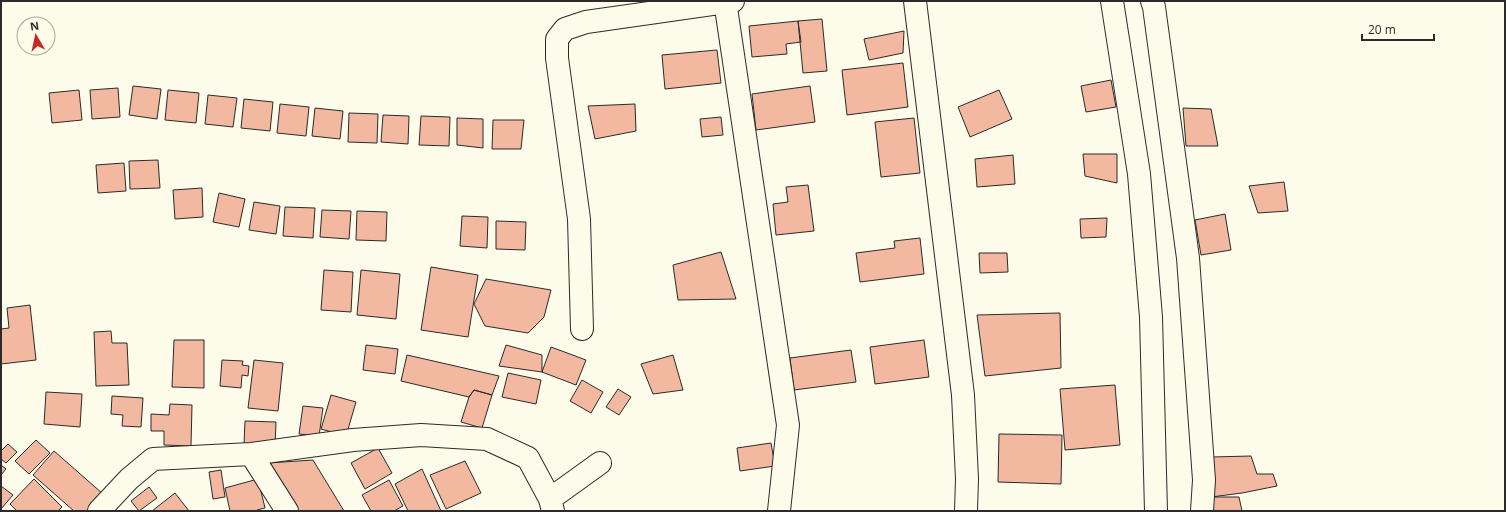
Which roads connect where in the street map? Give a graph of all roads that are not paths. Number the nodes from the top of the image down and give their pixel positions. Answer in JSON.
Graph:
{"nodes":[{"id":1,"x":728,"y":1,"type":"edge"},
{"id":2,"x":915,"y":1,"type":"edge"},
{"id":3,"x":1112,"y":1,"type":"edge"},
{"id":4,"x":1152,"y":1,"type":"edge"},
{"id":5,"x":582,"y":329,"type":"dead end"},
{"id":6,"x":251,"y":454,"type":"junction"},
{"id":7,"x":600,"y":463,"type":"dead end"},
{"id":8,"x":551,"y":505,"type":"edge"},
{"id":9,"x":99,"y":511,"type":"edge"},
{"id":10,"x":287,"y":511,"type":"edge"},
{"id":11,"x":779,"y":511,"type":"edge"},
{"id":12,"x":966,"y":511,"type":"edge"},
{"id":13,"x":1156,"y":511,"type":"edge"},
{"id":14,"x":1202,"y":511,"type":"edge"}],
"edges":[{"from":1,"to":5,"type":"street"},
{"from":1,"to":11,"type":"street"},
{"from":2,"to":12,"type":"street"},
{"from":3,"to":13,"type":"street"},
{"from":4,"to":14,"type":"street"},
{"from":6,"to":8,"type":"street"},
{"from":6,"to":9,"type":"street"},
{"from":6,"to":10,"type":"street"},
{"from":7,"to":8,"type":"street"}]}
